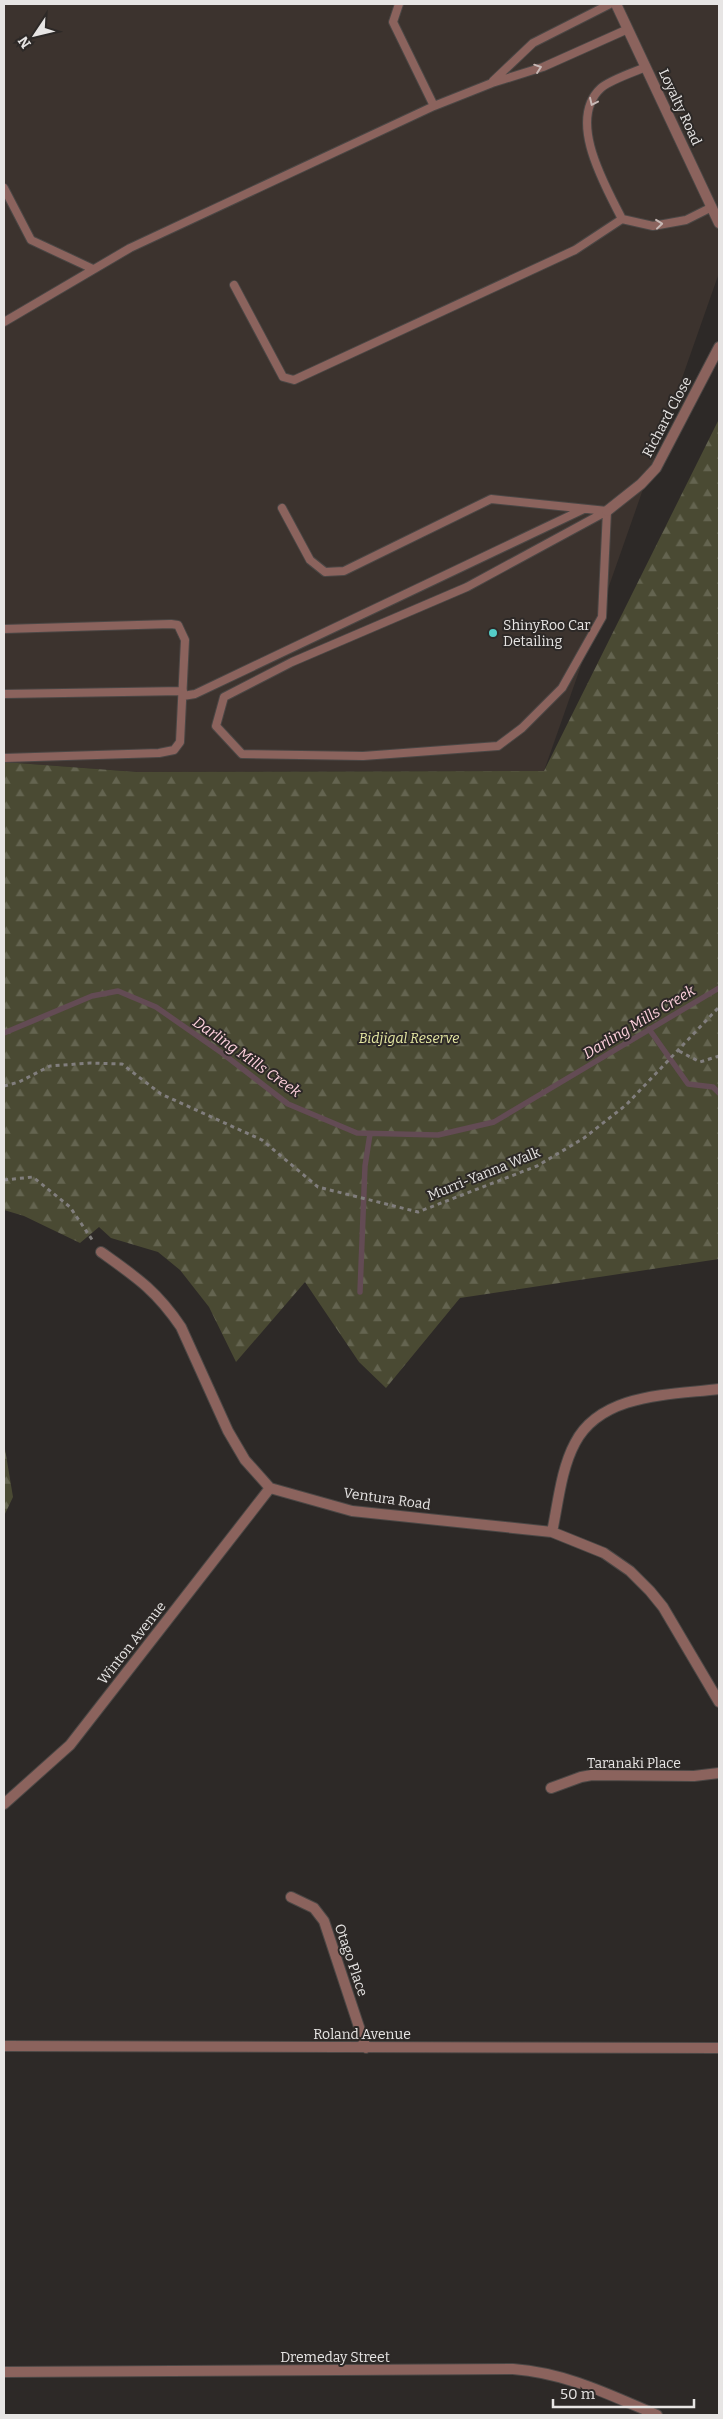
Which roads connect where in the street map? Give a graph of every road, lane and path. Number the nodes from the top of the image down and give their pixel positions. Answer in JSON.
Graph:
{"nodes":[{"id":1,"x":399,"y":4,"type":"edge"},
{"id":2,"x":610,"y":4,"type":"edge"},
{"id":3,"x":616,"y":4,"type":"edge"},
{"id":4,"x":628,"y":29,"type":"junction"},
{"id":5,"x":646,"y":67,"type":"junction"},
{"id":6,"x":492,"y":83,"type":"junction"},
{"id":7,"x":434,"y":106,"type":"junction"},
{"id":8,"x":4,"y":188,"type":"edge"},
{"id":9,"x":712,"y":208,"type":"junction"},
{"id":10,"x":622,"y":219,"type":"junction"},
{"id":11,"x":719,"y":223,"type":"edge"},
{"id":12,"x":93,"y":269,"type":"junction"},
{"id":13,"x":234,"y":285,"type":"dead end"},
{"id":14,"x":4,"y":322,"type":"edge"},
{"id":15,"x":719,"y":347,"type":"edge"},
{"id":16,"x":282,"y":508,"type":"dead end"},
{"id":17,"x":584,"y":509,"type":"junction"},
{"id":18,"x":607,"y":511,"type":"junction"},
{"id":19,"x":4,"y":629,"type":"edge"},
{"id":20,"x":4,"y":694,"type":"edge"},
{"id":21,"x":183,"y":694,"type":"junction"},
{"id":22,"x":4,"y":758,"type":"edge"},
{"id":23,"x":719,"y":1007,"type":"edge"},
{"id":24,"x":679,"y":1051,"type":"junction"},
{"id":25,"x":719,"y":1056,"type":"edge"},
{"id":26,"x":4,"y":1086,"type":"edge"},
{"id":27,"x":4,"y":1180,"type":"edge"},
{"id":28,"x":101,"y":1252,"type":"joint"},
{"id":29,"x":719,"y":1389,"type":"edge"},
{"id":30,"x":270,"y":1488,"type":"junction"},
{"id":31,"x":552,"y":1532,"type":"junction"},
{"id":32,"x":719,"y":1702,"type":"edge"},
{"id":33,"x":719,"y":1773,"type":"edge"},
{"id":34,"x":551,"y":1788,"type":"dead end"},
{"id":35,"x":4,"y":1804,"type":"edge"},
{"id":36,"x":291,"y":1897,"type":"dead end"},
{"id":37,"x":4,"y":2046,"type":"edge"},
{"id":38,"x":366,"y":2048,"type":"junction"},
{"id":39,"x":719,"y":2048,"type":"edge"},
{"id":40,"x":4,"y":2372,"type":"edge"},
{"id":41,"x":657,"y":2415,"type":"edge"}],
"edges":[{"from":1,"to":7,"type":"lane"},
{"from":2,"to":6,"type":"lane"},
{"from":3,"to":4,"type":"street","name":"Loyalty Road"},
{"from":4,"to":5,"type":"street","name":"Loyalty Road"},
{"from":6,"to":4,"type":"lane","one_way":true},
{"from":5,"to":9,"type":"street","name":"Loyalty Road"},
{"from":5,"to":10,"type":"lane","one_way":true},
{"from":6,"to":7,"type":"lane"},
{"from":7,"to":12,"type":"lane"},
{"from":8,"to":12,"type":"lane"},
{"from":10,"to":9,"type":"lane","one_way":true},
{"from":9,"to":11,"type":"street","name":"Loyalty Road"},
{"from":10,"to":13,"type":"lane"},
{"from":12,"to":14,"type":"lane"},
{"from":15,"to":18,"type":"street","name":"Richard Close"},
{"from":16,"to":17,"type":"lane"},
{"from":17,"to":18,"type":"lane"},
{"from":17,"to":21,"type":"lane"},
{"from":18,"to":18,"type":"lane"},
{"from":19,"to":21,"type":"lane"},
{"from":20,"to":21,"type":"lane"},
{"from":21,"to":22,"type":"lane"},
{"from":23,"to":24,"type":"path","name":"Murri-Yanna Walk"},
{"from":24,"to":25,"type":"path"},
{"from":24,"to":26,"type":"path","name":"Murri-Yanna Walk"},
{"from":27,"to":28,"type":"path"},
{"from":28,"to":30,"type":"street"},
{"from":29,"to":31,"type":"street"},
{"from":30,"to":31,"type":"street","name":"Ventura Road"},
{"from":30,"to":35,"type":"street","name":"Winton Avenue"},
{"from":31,"to":32,"type":"street","name":"Ventura Road"},
{"from":33,"to":34,"type":"street","name":"Taranaki Place"},
{"from":36,"to":38,"type":"street","name":"Otago Place"},
{"from":37,"to":38,"type":"street","name":"Roland Avenue"},
{"from":38,"to":39,"type":"street","name":"Roland Avenue"},
{"from":40,"to":41,"type":"street","name":"Dremeday Street"}]}
